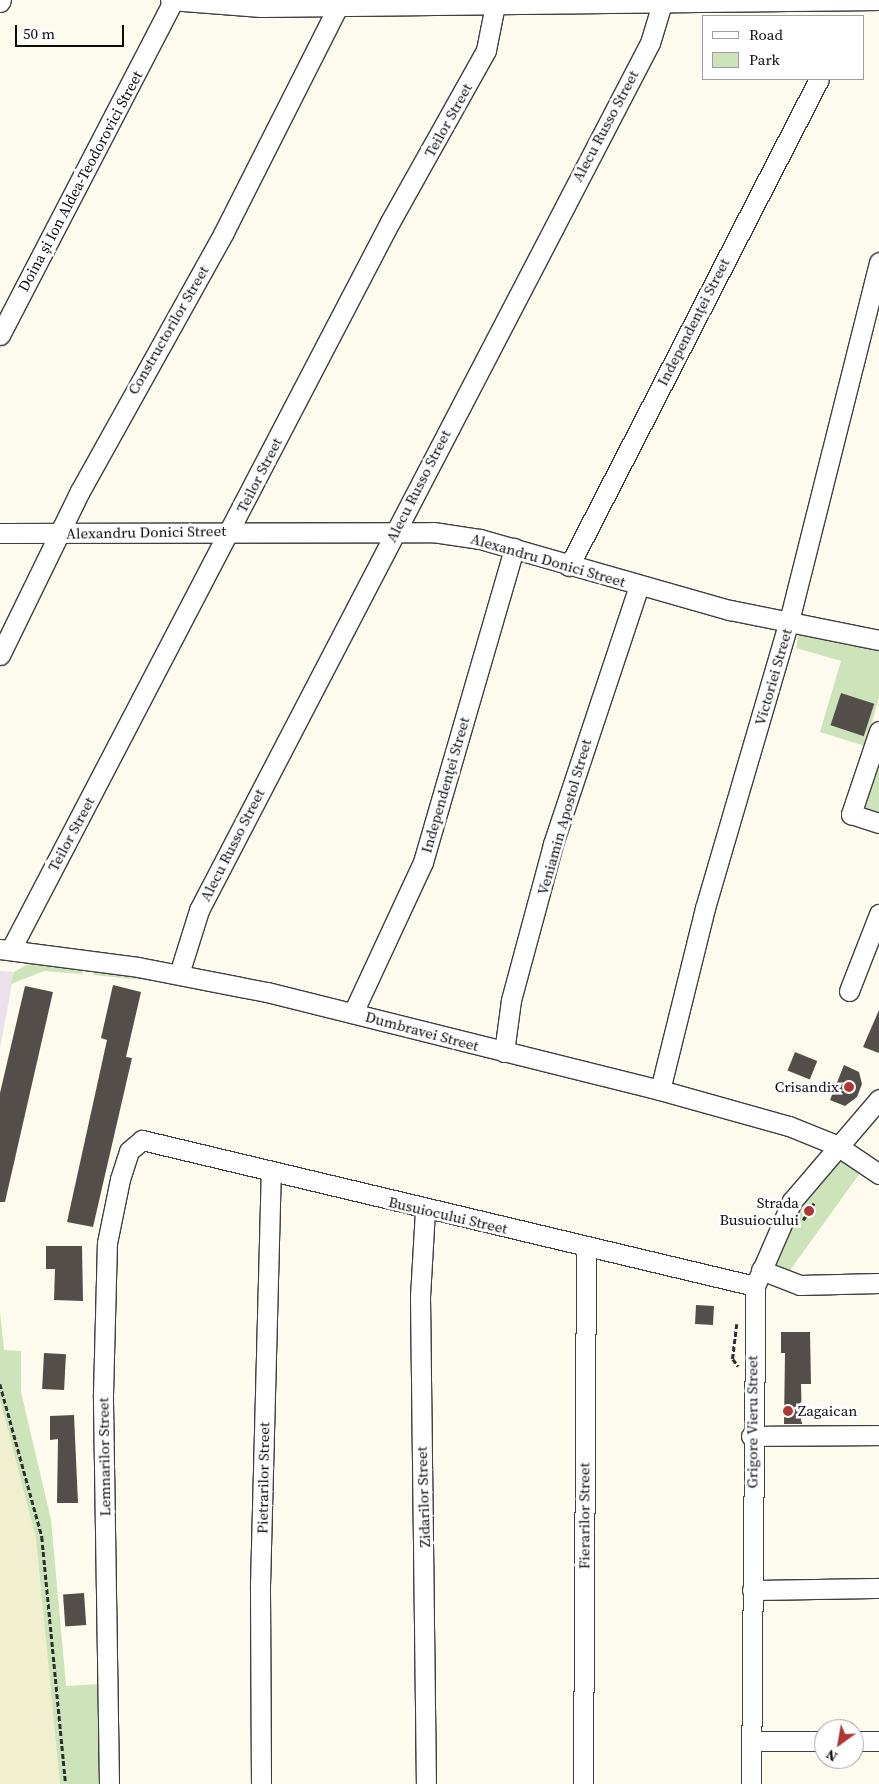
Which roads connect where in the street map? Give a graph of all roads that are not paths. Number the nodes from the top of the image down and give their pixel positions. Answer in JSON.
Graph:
{"nodes":[{"id":1,"x":173,"y":0,"type":"edge"},
{"id":2,"x":663,"y":0,"type":"edge"},
{"id":3,"x":879,"y":0,"type":"edge"},
{"id":4,"x":496,"y":1,"type":"edge"},
{"id":5,"x":859,"y":1,"type":"edge"},
{"id":6,"x":338,"y":6,"type":"junction"},
{"id":7,"x":852,"y":15,"type":"edge"},
{"id":8,"x":818,"y":80,"type":"edge"},
{"id":9,"x":879,"y":262,"type":"edge"},
{"id":10,"x":0,"y":335,"type":"edge"},
{"id":11,"x":230,"y":530,"type":"junction"},
{"id":12,"x":394,"y":532,"type":"junction"},
{"id":13,"x":61,"y":533,"type":"junction"},
{"id":14,"x":0,"y":534,"type":"edge"},
{"id":15,"x":514,"y":548,"type":"junction"},
{"id":16,"x":569,"y":566,"type":"junction"},
{"id":17,"x":639,"y":585,"type":"junction"},
{"id":18,"x":789,"y":621,"type":"junction"},
{"id":19,"x":879,"y":640,"type":"edge"},
{"id":20,"x":0,"y":655,"type":"edge"},
{"id":21,"x":879,"y":731,"type":"edge"},
{"id":22,"x":879,"y":823,"type":"edge"},
{"id":23,"x":879,"y":914,"type":"edge"},
{"id":24,"x":5,"y":949,"type":"edge"},
{"id":25,"x":178,"y":974,"type":"junction"},
{"id":26,"x":849,"y":991,"type":"dead end"},
{"id":27,"x":353,"y":1013,"type":"junction"},
{"id":28,"x":504,"y":1052,"type":"junction"},
{"id":29,"x":660,"y":1090,"type":"junction"},
{"id":30,"x":879,"y":1099,"type":"edge"},
{"id":31,"x":142,"y":1140,"type":"joint"},
{"id":32,"x":836,"y":1146,"type":"junction"},
{"id":33,"x":271,"y":1171,"type":"junction"},
{"id":34,"x":879,"y":1174,"type":"edge"},
{"id":35,"x":425,"y":1210,"type":"junction"},
{"id":36,"x":586,"y":1247,"type":"junction"},
{"id":37,"x":758,"y":1278,"type":"junction"},
{"id":38,"x":879,"y":1283,"type":"edge"},
{"id":39,"x":879,"y":1435,"type":"edge"},
{"id":40,"x":751,"y":1436,"type":"junction"},
{"id":41,"x":879,"y":1588,"type":"edge"},
{"id":42,"x":752,"y":1590,"type":"junction"},
{"id":43,"x":751,"y":1741,"type":"junction"},
{"id":44,"x":814,"y":1741,"type":"edge"},
{"id":45,"x":864,"y":1741,"type":"edge"},
{"id":46,"x":879,"y":1741,"type":"edge"},
{"id":47,"x":109,"y":1784,"type":"edge"},
{"id":48,"x":261,"y":1784,"type":"edge"},
{"id":49,"x":426,"y":1784,"type":"edge"},
{"id":50,"x":583,"y":1784,"type":"edge"},
{"id":51,"x":751,"y":1784,"type":"edge"}],
"edges":[{"from":1,"to":6,"type":"street"},
{"from":1,"to":10,"type":"street","name":"Doina și Ion Aldea-Teodorovici Street"},
{"from":2,"to":4,"type":"street"},
{"from":2,"to":5,"type":"street"},
{"from":2,"to":12,"type":"street","name":"Alecu Russo Street"},
{"from":3,"to":5,"type":"street"},
{"from":4,"to":6,"type":"street"},
{"from":4,"to":11,"type":"street","name":"Teilor Street"},
{"from":5,"to":7,"type":"street"},
{"from":6,"to":13,"type":"street","name":"Constructorilor Street"},
{"from":8,"to":16,"type":"street","name":"Independenței Street"},
{"from":9,"to":18,"type":"street","name":"Victoriei Street"},
{"from":11,"to":12,"type":"street","name":"Alexandru Donici Street"},
{"from":11,"to":13,"type":"street","name":"Alexandru Donici Street"},
{"from":11,"to":24,"type":"street","name":"Teilor Street"},
{"from":12,"to":15,"type":"street","name":"Alexandru Donici Street"},
{"from":12,"to":25,"type":"street","name":"Alecu Russo Street"},
{"from":13,"to":14,"type":"street","name":"Alexandru Donici Street"},
{"from":13,"to":20,"type":"street","name":"Constructorilor Street"},
{"from":15,"to":16,"type":"street","name":"Alexandru Donici Street"},
{"from":15,"to":27,"type":"street","name":"Independenţei Street"},
{"from":16,"to":17,"type":"street","name":"Alexandru Donici Street"},
{"from":17,"to":18,"type":"street","name":"Alexandru Donici Street"},
{"from":17,"to":28,"type":"street","name":"Veniamin Apostol Street"},
{"from":18,"to":19,"type":"street","name":"Alexandru Donici Street"},
{"from":18,"to":29,"type":"street","name":"Victoriei Street"},
{"from":21,"to":22,"type":"street"},
{"from":23,"to":26,"type":"street"},
{"from":24,"to":25,"type":"street","name":"Dumbravei Street"},
{"from":25,"to":27,"type":"street","name":"Dumbravei Street"},
{"from":27,"to":28,"type":"street","name":"Dumbravei Street"},
{"from":28,"to":29,"type":"street","name":"Dumbravei Street"},
{"from":29,"to":32,"type":"street","name":"Dumbravei Street"},
{"from":30,"to":32,"type":"street","name":"Grigore Vieru Street"},
{"from":31,"to":33,"type":"street","name":"Busuiocului Street"},
{"from":31,"to":47,"type":"street","name":"Lemnarilor Street"},
{"from":32,"to":34,"type":"street","name":"Dumbravei Street"},
{"from":32,"to":37,"type":"street","name":"Grigore Vieru Street"},
{"from":33,"to":35,"type":"street","name":"Busuiocului Street"},
{"from":33,"to":48,"type":"street","name":"Pietrarilor Street"},
{"from":35,"to":36,"type":"street","name":"Busuiocului Street"},
{"from":35,"to":49,"type":"street","name":"Zidarilor Street"},
{"from":36,"to":37,"type":"street","name":"Busuiocului Street"},
{"from":36,"to":50,"type":"street","name":"Fierarilor Street"},
{"from":37,"to":38,"type":"street","name":"Busuiocului Street"},
{"from":37,"to":40,"type":"street","name":"Grigore Vieru Street"},
{"from":39,"to":40,"type":"street"},
{"from":40,"to":42,"type":"street","name":"Grigore Vieru Street"},
{"from":41,"to":42,"type":"street"},
{"from":42,"to":43,"type":"street","name":"Grigore Vieru Street"},
{"from":43,"to":44,"type":"street"},
{"from":43,"to":51,"type":"street","name":"Grigore Vieru Street"},
{"from":45,"to":46,"type":"street"}]}
